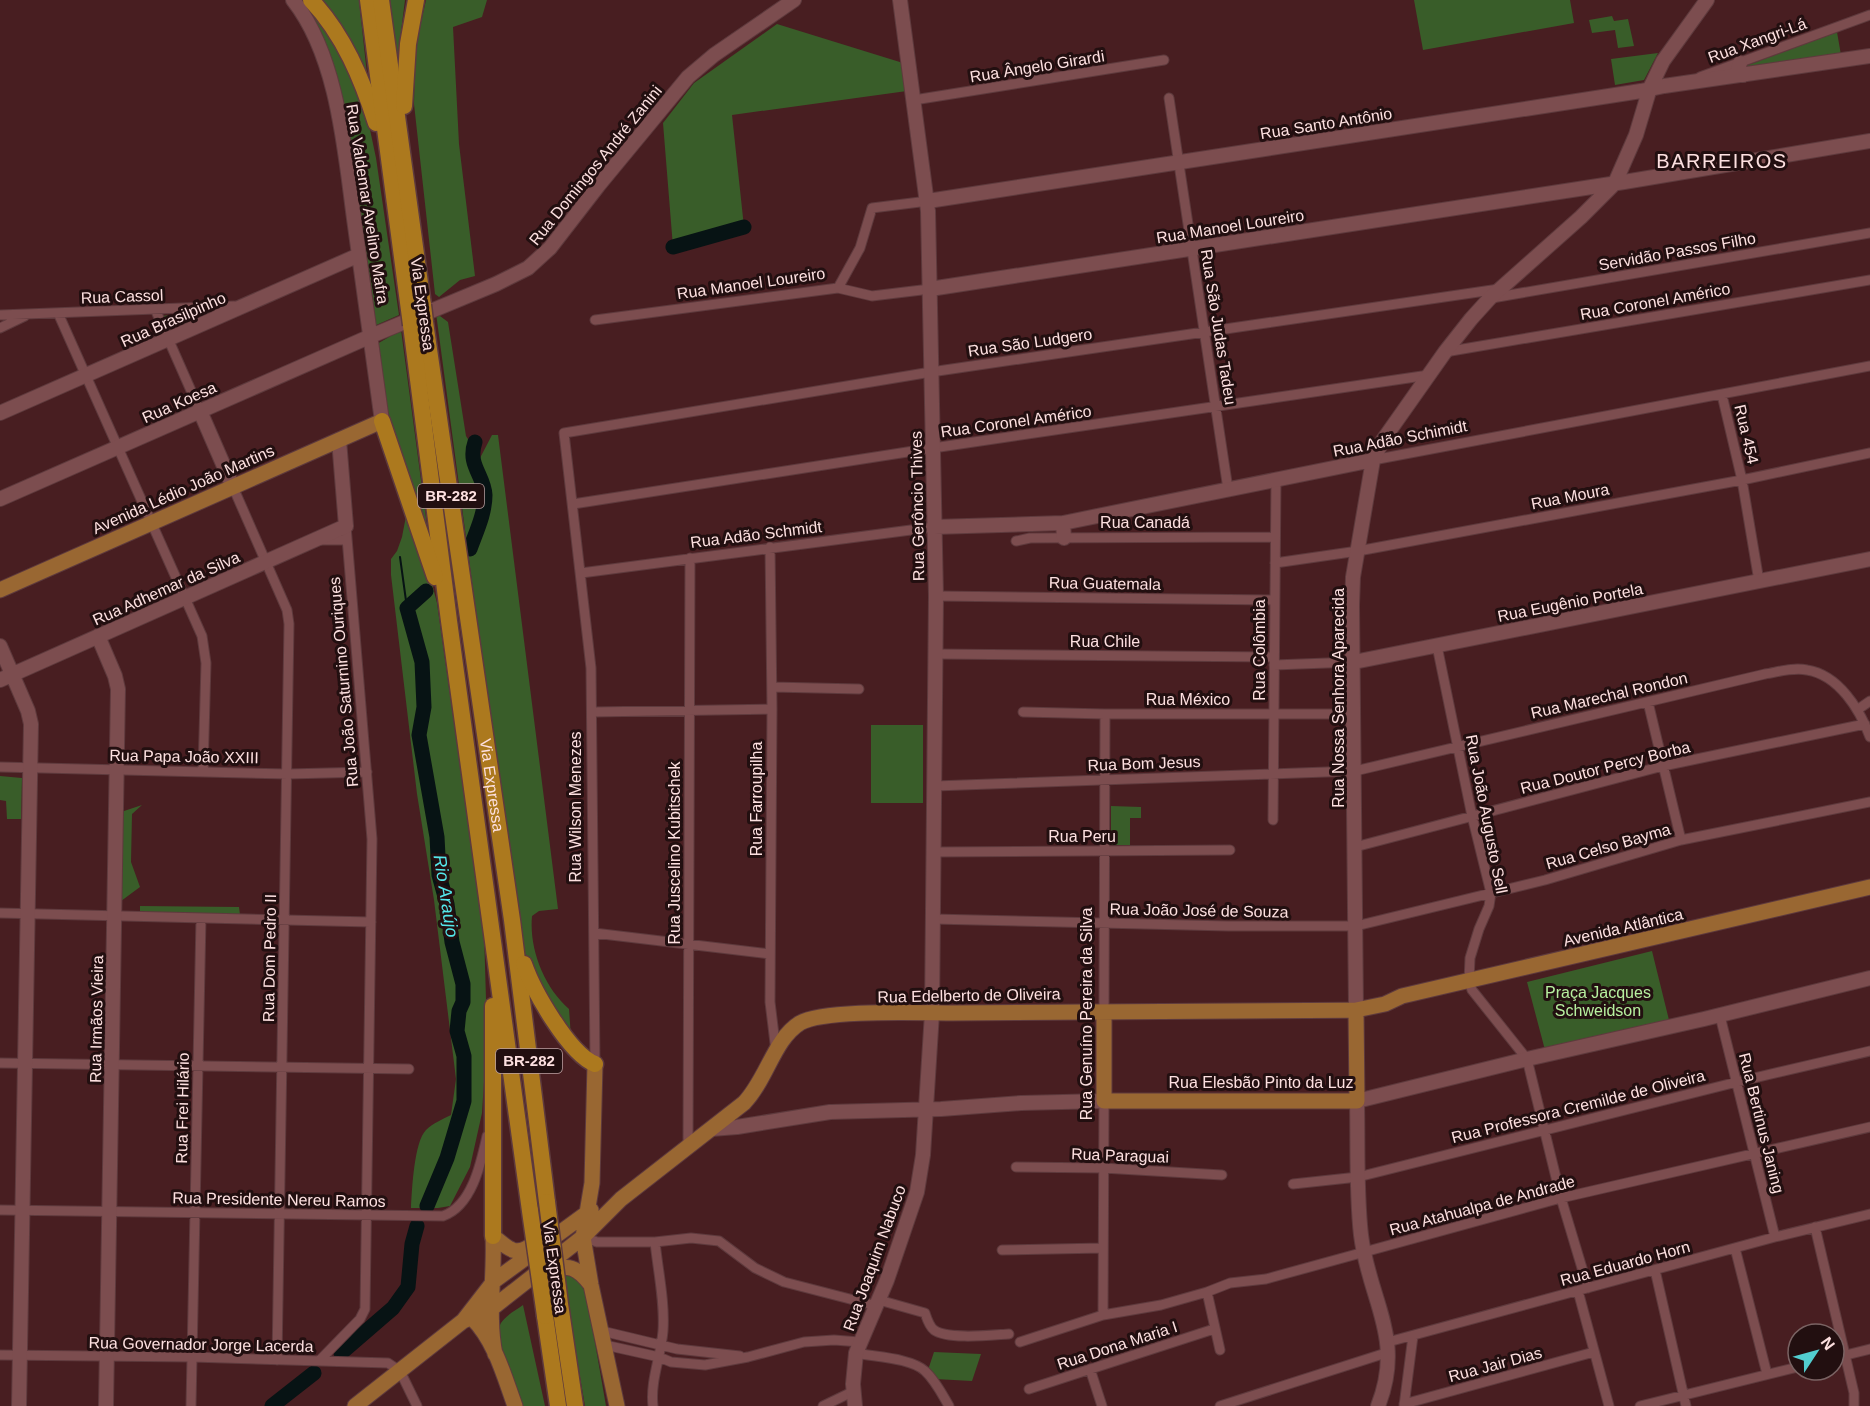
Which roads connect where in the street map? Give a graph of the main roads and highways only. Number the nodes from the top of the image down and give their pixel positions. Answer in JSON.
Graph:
{"nodes":[{"id":1,"x":293,"y":0,"type":"edge"},
{"id":2,"x":301,"y":0,"type":"edge"},
{"id":3,"x":311,"y":0,"type":"edge"},
{"id":4,"x":368,"y":0,"type":"edge"},
{"id":5,"x":381,"y":0,"type":"edge"},
{"id":6,"x":416,"y":0,"type":"edge"},
{"id":7,"x":794,"y":0,"type":"edge"},
{"id":8,"x":900,"y":0,"type":"edge"},
{"id":9,"x":1707,"y":0,"type":"edge"},
{"id":10,"x":306,"y":21,"type":"junction"},
{"id":11,"x":1870,"y":56,"type":"edge"},
{"id":12,"x":1650,"y":88,"type":"junction"},
{"id":13,"x":1870,"y":141,"type":"edge"},
{"id":14,"x":397,"y":167,"type":"junction"},
{"id":15,"x":1615,"y":183,"type":"junction"},
{"id":16,"x":928,"y":201,"type":"junction"},
{"id":17,"x":359,"y":255,"type":"junction"},
{"id":18,"x":930,"y":289,"type":"junction"},
{"id":19,"x":417,"y":316,"type":"junction"},
{"id":20,"x":370,"y":336,"type":"junction"},
{"id":21,"x":200,"y":411,"type":"junction"},
{"id":22,"x":0,"y":413,"type":"edge"},
{"id":23,"x":382,"y":421,"type":"junction"},
{"id":24,"x":339,"y":440,"type":"junction"},
{"id":25,"x":1373,"y":460,"type":"junction"},
{"id":26,"x":233,"y":487,"type":"junction"},
{"id":27,"x":0,"y":499,"type":"edge"},
{"id":28,"x":1063,"y":523,"type":"junction"},
{"id":29,"x":934,"y":527,"type":"junction"},
{"id":30,"x":345,"y":533,"type":"joint"},
{"id":31,"x":1064,"y":538,"type":"road end"},
{"id":32,"x":1870,"y":559,"type":"edge"},
{"id":33,"x":0,"y":590,"type":"edge"},
{"id":34,"x":449,"y":621,"type":"junction"},
{"id":35,"x":98,"y":636,"type":"junction"},
{"id":36,"x":0,"y":646,"type":"edge"},
{"id":37,"x":1354,"y":662,"type":"junction"},
{"id":38,"x":6,"y":677,"type":"edge"},
{"id":39,"x":1870,"y":887,"type":"edge"},
{"id":40,"x":1870,"y":895,"type":"edge"},
{"id":41,"x":1834,"y":899,"type":"junction"},
{"id":42,"x":512,"y":920,"type":"junction"},
{"id":43,"x":494,"y":948,"type":"junction"},
{"id":44,"x":1870,"y":978,"type":"edge"},
{"id":45,"x":1356,"y":1010,"type":"junction"},
{"id":46,"x":1104,"y":1012,"type":"junction"},
{"id":47,"x":932,"y":1013,"type":"junction"},
{"id":48,"x":595,"y":1064,"type":"joint"},
{"id":49,"x":1104,"y":1101,"type":"junction"},
{"id":50,"x":1357,"y":1101,"type":"junction"},
{"id":51,"x":927,"y":1109,"type":"junction"},
{"id":52,"x":711,"y":1129,"type":"junction"},
{"id":53,"x":592,"y":1183,"type":"junction"},
{"id":54,"x":621,"y":1199,"type":"junction"},
{"id":55,"x":595,"y":1209,"type":"junction"},
{"id":56,"x":567,"y":1226,"type":"junction"},
{"id":57,"x":493,"y":1236,"type":"junction"},
{"id":58,"x":583,"y":1237,"type":"junction"},
{"id":59,"x":494,"y":1281,"type":"junction"},
{"id":60,"x":591,"y":1285,"type":"junction"},
{"id":61,"x":518,"y":1288,"type":"junction"},
{"id":62,"x":491,"y":1314,"type":"junction"},
{"id":63,"x":467,"y":1320,"type":"junction"},
{"id":64,"x":495,"y":1354,"type":"junction"},
{"id":65,"x":19,"y":1406,"type":"edge"},
{"id":66,"x":106,"y":1406,"type":"edge"},
{"id":67,"x":355,"y":1406,"type":"edge"},
{"id":68,"x":515,"y":1406,"type":"edge"},
{"id":69,"x":558,"y":1406,"type":"edge"},
{"id":70,"x":575,"y":1406,"type":"edge"},
{"id":71,"x":617,"y":1406,"type":"edge"},
{"id":72,"x":855,"y":1406,"type":"edge"},
{"id":73,"x":1378,"y":1406,"type":"edge"}],
"edges":[{"from":1,"to":10,"type":"main road","name":"Rua Valdemar Avelino Mafra"},
{"from":2,"to":10,"type":"main road"},
{"from":3,"to":14,"type":"highway"},
{"from":4,"to":14,"type":"highway"},
{"from":5,"to":14,"type":"highway"},
{"from":6,"to":14,"type":"highway"},
{"from":7,"to":20,"type":"main road","name":"Rua Domingos André Zanini"},
{"from":8,"to":16,"type":"main road","name":"Rua Gerôncio Thives"},
{"from":9,"to":12,"type":"main road","name":"Rua Nossa Senhora Aparecida"},
{"from":10,"to":17,"type":"main road","name":"Rua Valdemar Avelino Mafra"},
{"from":11,"to":12,"type":"main road","name":"Rua Santo Antônio"},
{"from":12,"to":15,"type":"main road","name":"Rua Nossa Senhora Aparecida"},
{"from":12,"to":16,"type":"main road","name":"Rua Santo Antônio"},
{"from":13,"to":15,"type":"main road","name":"Rua Manoel Loureiro"},
{"from":14,"to":19,"type":"highway","name":"Via Expressa","number":"BR-282"},
{"from":15,"to":18,"type":"main road","name":"Rua Manoel Loureiro"},
{"from":15,"to":25,"type":"main road","name":"Rua Nossa Senhora Aparecida"},
{"from":16,"to":18,"type":"main road","name":"Rua Gerôncio Thives"},
{"from":17,"to":20,"type":"main road","name":"Rua Valdemar Avelino Mafra"},
{"from":17,"to":22,"type":"main road","name":"Rua Brasilpinho"},
{"from":18,"to":29,"type":"main road","name":"Rua Gerôncio Thives"},
{"from":19,"to":34,"type":"highway","name":"Via Expressa","number":"BR-282"},
{"from":19,"to":42,"type":"highway","name":"Via Expressa","number":"BR-282"},
{"from":20,"to":21,"type":"main road","name":"Rua Koesa"},
{"from":20,"to":23,"type":"main road","name":"Rua Valdemar Avelino Mafra"},
{"from":21,"to":26,"type":"main road"},
{"from":21,"to":27,"type":"main road","name":"Rua Koesa"},
{"from":23,"to":24,"type":"main road","name":"Avenida Lédio João Martins"},
{"from":23,"to":34,"type":"highway"},
{"from":24,"to":26,"type":"main road","name":"Avenida Lédio João Martins"},
{"from":24,"to":30,"type":"main road","name":"Rua João Saturnino Ouriques"},
{"from":25,"to":28,"type":"main road","name":"Rua Adão Schimidt"},
{"from":25,"to":37,"type":"main road","name":"Rua Nossa Senhora Aparecida"},
{"from":26,"to":33,"type":"main road","name":"Avenida Lédio João Martins"},
{"from":28,"to":29,"type":"main road","name":"Rua Adão Schimidt"},
{"from":28,"to":31,"type":"main road"},
{"from":29,"to":47,"type":"main road","name":"Rua Gerôncio Thives"},
{"from":30,"to":35,"type":"main road","name":"Rua Adhemar da Silva"},
{"from":32,"to":37,"type":"main road","name":"Rua Eugênio Portela"},
{"from":34,"to":43,"type":"highway","name":"Via Expressa","number":"BR-282"},
{"from":35,"to":38,"type":"main road","name":"Rua Adhemar da Silva"},
{"from":35,"to":66,"type":"main road","name":"Rua Irmãos Vieira"},
{"from":36,"to":38,"type":"main road"},
{"from":37,"to":45,"type":"main road","name":"Rua Nossa Senhora Aparecida"},
{"from":38,"to":65,"type":"main road"},
{"from":39,"to":41,"type":"main road","name":"Avenida Atlântica"},
{"from":40,"to":41,"type":"main road","name":"Avenida Atlântica"},
{"from":41,"to":45,"type":"main road","name":"Avenida Atlântica"},
{"from":42,"to":48,"type":"highway"},
{"from":42,"to":70,"type":"highway","name":"Via Expressa","number":"BR-282","bridge":true},
{"from":43,"to":57,"type":"highway"},
{"from":43,"to":69,"type":"highway","name":"Via Expressa","number":"BR-282","bridge":true},
{"from":44,"to":50,"type":"main road","name":"Rua Elesbão Pinto da Luz"},
{"from":45,"to":46,"type":"main road","name":"Rua Edelberto de Oliveira"},
{"from":45,"to":50,"type":"main road"},
{"from":46,"to":47,"type":"main road","name":"Rua Edelberto de Oliveira"},
{"from":46,"to":49,"type":"main road","name":"Rua Genuíno Pereira da Silva"},
{"from":47,"to":51,"type":"main road","name":"Rua Joaquim Nabuco"},
{"from":47,"to":52,"type":"main road","name":"Rua Edelberto de Oliveira"},
{"from":48,"to":53,"type":"main road","name":"Rua Wilson Menezes"},
{"from":49,"to":50,"type":"main road","name":"Rua Elesbão Pinto da Luz"},
{"from":49,"to":51,"type":"main road","name":"Rua Elesbão Pinto da Luz"},
{"from":50,"to":73,"type":"main road"},
{"from":51,"to":52,"type":"main road","name":"Rua Elesbão Pinto da Luz"},
{"from":51,"to":72,"type":"main road","name":"Rua Joaquim Nabuco"},
{"from":52,"to":54,"type":"main road","name":"Rua Edelberto de Oliveira"},
{"from":53,"to":55,"type":"main road","name":"Rua Wilson Menezes"},
{"from":53,"to":57,"type":"main road"},
{"from":54,"to":55,"type":"main road"},
{"from":54,"to":58,"type":"main road"},
{"from":55,"to":56,"type":"main road"},
{"from":55,"to":58,"type":"main road","name":"Rua Wilson Menezes"},
{"from":56,"to":58,"type":"main road"},
{"from":56,"to":59,"type":"main road"},
{"from":57,"to":59,"type":"main road"},
{"from":58,"to":60,"type":"main road"},
{"from":58,"to":61,"type":"main road"},
{"from":59,"to":61,"type":"main road"},
{"from":59,"to":62,"type":"main road"},
{"from":59,"to":63,"type":"main road"},
{"from":60,"to":62,"type":"main road"},
{"from":60,"to":71,"type":"main road"},
{"from":61,"to":62,"type":"main road"},
{"from":62,"to":63,"type":"main road"},
{"from":62,"to":64,"type":"main road"},
{"from":63,"to":64,"type":"main road"},
{"from":63,"to":67,"type":"main road"},
{"from":64,"to":68,"type":"main road"}]}
